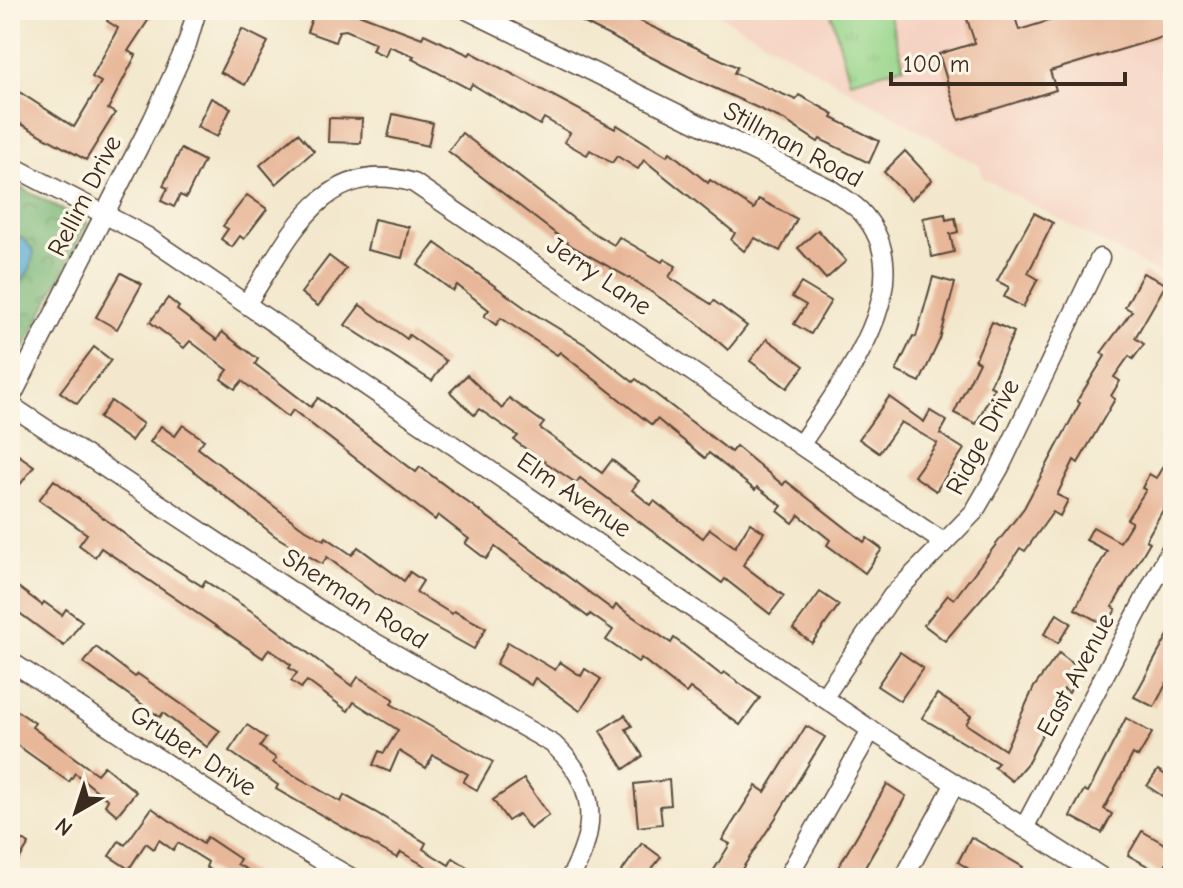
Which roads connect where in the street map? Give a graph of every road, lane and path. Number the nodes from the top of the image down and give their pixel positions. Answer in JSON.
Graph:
{"nodes":[{"id":1,"x":197,"y":10,"type":"edge"},
{"id":2,"x":467,"y":10,"type":"edge"},
{"id":3,"x":10,"y":165,"type":"edge"},
{"id":4,"x":106,"y":214,"type":"junction"},
{"id":5,"x":1100,"y":258,"type":"dead end"},
{"id":6,"x":247,"y":303,"type":"junction"},
{"id":7,"x":10,"y":403,"type":"edge"},
{"id":8,"x":801,"y":444,"type":"junction"},
{"id":9,"x":943,"y":542,"type":"junction"},
{"id":10,"x":1173,"y":545,"type":"edge"},
{"id":11,"x":10,"y":661,"type":"edge"},
{"id":12,"x":824,"y":697,"type":"junction"},
{"id":13,"x":871,"y":730,"type":"junction"},
{"id":14,"x":954,"y":785,"type":"junction"},
{"id":15,"x":1024,"y":828,"type":"junction"},
{"id":16,"x":352,"y":878,"type":"edge"},
{"id":17,"x":570,"y":878,"type":"edge"},
{"id":18,"x":787,"y":878,"type":"edge"},
{"id":19,"x":904,"y":878,"type":"edge"},
{"id":20,"x":1103,"y":878,"type":"edge"}],
"edges":[{"from":1,"to":4,"type":"street","name":"Rellim Drive"},
{"from":2,"to":8,"type":"street","name":"Stillman Road"},
{"from":3,"to":4,"type":"street","name":"Elm Avenue"},
{"from":4,"to":6,"type":"street","name":"Elm Avenue"},
{"from":4,"to":7,"type":"street","name":"Rellim Drive"},
{"from":5,"to":9,"type":"street","name":"Ridge Drive"},
{"from":6,"to":8,"type":"street","name":"Jerry Lane"},
{"from":6,"to":12,"type":"street","name":"Elm Avenue"},
{"from":7,"to":17,"type":"street","name":"Sherman Road"},
{"from":8,"to":9,"type":"street","name":"Jerry Lane"},
{"from":9,"to":12,"type":"street","name":"Ridge Drive"},
{"from":10,"to":15,"type":"street","name":"East Avenue"},
{"from":11,"to":16,"type":"street","name":"Gruber Drive"},
{"from":12,"to":13,"type":"street","name":"Elm Avenue"},
{"from":13,"to":14,"type":"street","name":"Elm Avenue"},
{"from":13,"to":18,"type":"street"},
{"from":14,"to":15,"type":"street","name":"Elm Avenue"},
{"from":14,"to":19,"type":"street"},
{"from":15,"to":20,"type":"street","name":"Elm Avenue"}]}
